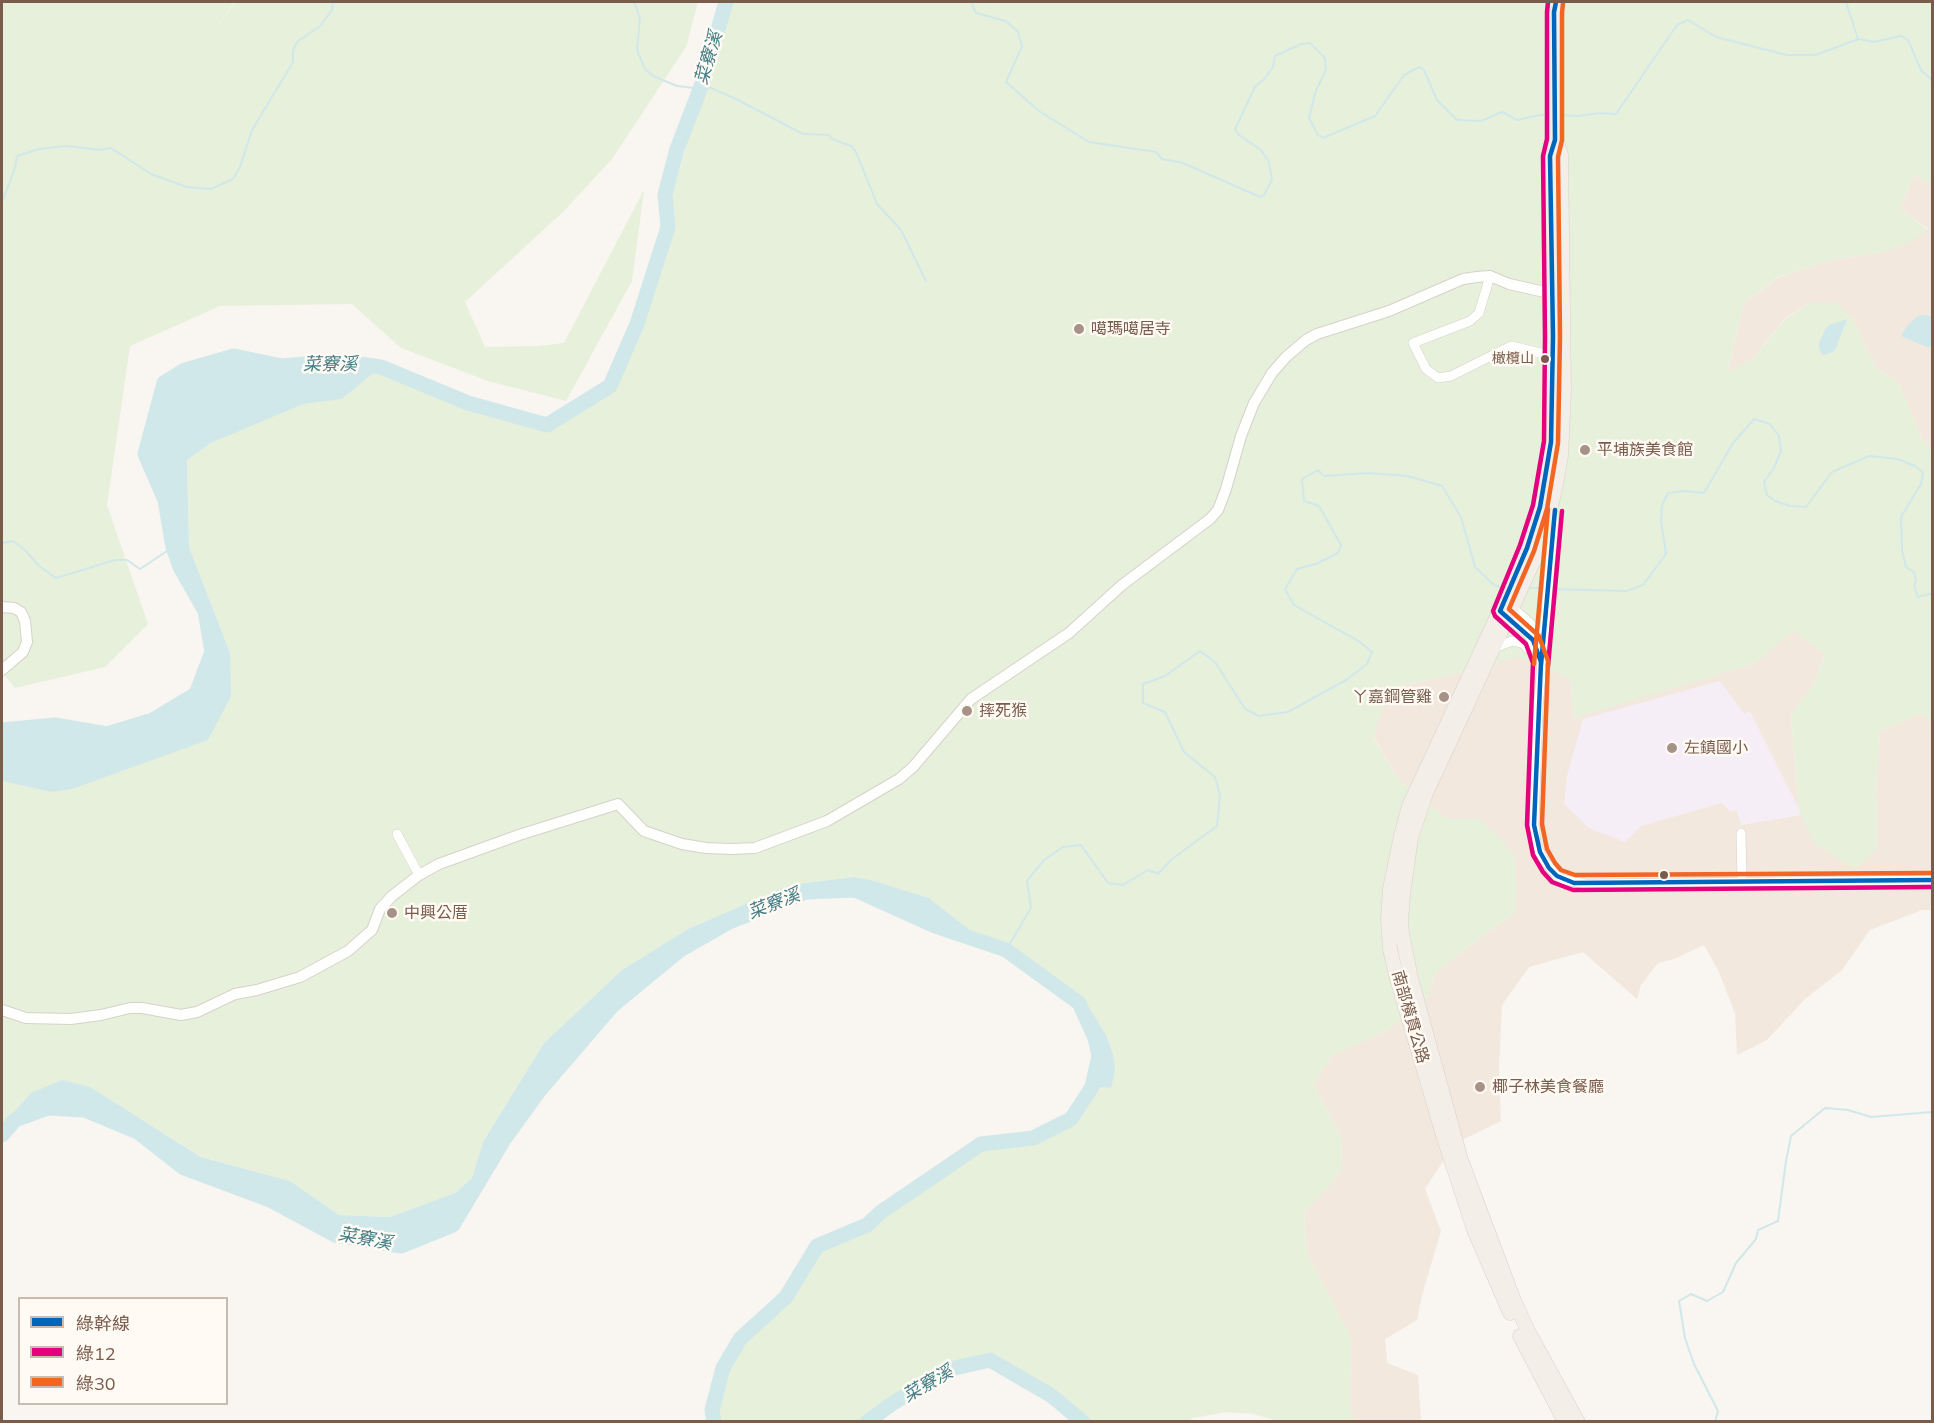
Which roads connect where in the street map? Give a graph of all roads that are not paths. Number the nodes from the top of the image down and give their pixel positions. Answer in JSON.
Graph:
{"nodes":[{"id":1,"x":1556,"y":2,"type":"edge"},
{"id":2,"x":1490,"y":276,"type":"junction"},
{"id":3,"x":1558,"y":295,"type":"junction"},
{"id":4,"x":1553,"y":356,"type":"junction"},
{"id":5,"x":1538,"y":551,"type":"junction"},
{"id":6,"x":2,"y":607,"type":"edge"},
{"id":7,"x":1505,"y":611,"type":"junction"},
{"id":8,"x":1543,"y":642,"type":"junction"},
{"id":9,"x":1494,"y":648,"type":"junction"},
{"id":10,"x":1541,"y":662,"type":"junction"},
{"id":11,"x":2,"y":670,"type":"edge"},
{"id":12,"x":1441,"y":747,"type":"junction"},
{"id":13,"x":1741,"y":833,"type":"dead end"},
{"id":14,"x":397,"y":834,"type":"dead end"},
{"id":15,"x":419,"y":875,"type":"junction"},
{"id":16,"x":1932,"y":880,"type":"edge"},
{"id":17,"x":1742,"y":881,"type":"junction"},
{"id":18,"x":2,"y":1010,"type":"edge"},
{"id":19,"x":1565,"y":1422,"type":"edge"},
{"id":20,"x":1578,"y":1422,"type":"edge"}],
"edges":[{"from":1,"to":3,"type":"main road"},
{"from":2,"to":3,"type":"street"},
{"from":2,"to":4,"type":"street"},
{"from":2,"to":15,"type":"street"},
{"from":3,"to":4,"type":"main road"},
{"from":3,"to":5,"type":"main road"},
{"from":4,"to":5,"type":"main road"},
{"from":5,"to":7,"type":"main road"},
{"from":5,"to":8,"type":"street"},
{"from":6,"to":11,"type":"street"},
{"from":7,"to":8,"type":"street"},
{"from":7,"to":9,"type":"main road","name":"南部橫貫公路"},
{"from":7,"to":10,"type":"street"},
{"from":7,"to":12,"type":"main road","name":"南部橫貫公路"},
{"from":8,"to":10,"type":"street"},
{"from":9,"to":10,"type":"street"},
{"from":9,"to":12,"type":"main road","name":"南部橫貫公路"},
{"from":10,"to":17,"type":"street"},
{"from":12,"to":19,"type":"main road","name":"南部橫貫公路"},
{"from":12,"to":20,"type":"main road","name":"南部橫貫公路"},
{"from":13,"to":17,"type":"street"},
{"from":14,"to":15,"type":"street"},
{"from":15,"to":18,"type":"street"},
{"from":16,"to":17,"type":"street"}]}
